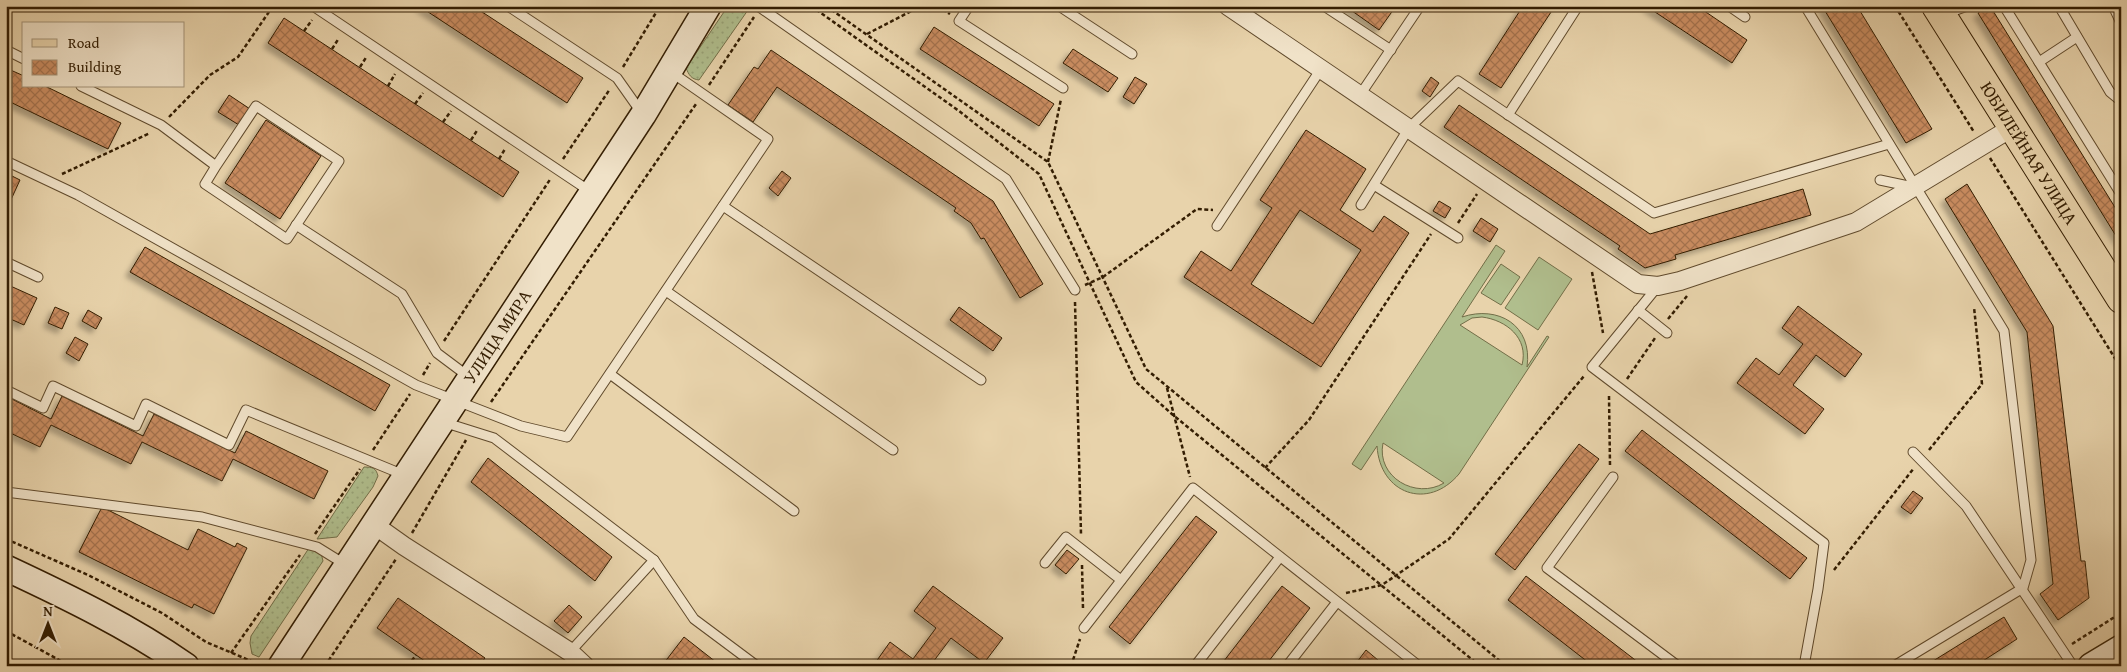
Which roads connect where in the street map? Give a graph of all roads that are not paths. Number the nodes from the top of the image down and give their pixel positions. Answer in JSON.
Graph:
{"nodes":[{"id":1,"x":313,"y":6,"type":"edge"},
{"id":2,"x":508,"y":6,"type":"edge"},
{"id":3,"x":708,"y":6,"type":"edge"},
{"id":4,"x":969,"y":6,"type":"edge"},
{"id":5,"x":1059,"y":6,"type":"edge"},
{"id":6,"x":1228,"y":6,"type":"edge"},
{"id":7,"x":1324,"y":6,"type":"edge"},
{"id":8,"x":1420,"y":6,"type":"edge"},
{"id":9,"x":1578,"y":6,"type":"edge"},
{"id":10,"x":1729,"y":6,"type":"edge"},
{"id":11,"x":1805,"y":6,"type":"edge"},
{"id":12,"x":2004,"y":6,"type":"edge"},
{"id":13,"x":2059,"y":6,"type":"edge"},
{"id":14,"x":2113,"y":6,"type":"edge"},
{"id":15,"x":759,"y":7,"type":"edge"},
{"id":16,"x":1948,"y":8,"type":"edge"},
{"id":17,"x":1745,"y":17,"type":"dead end"},
{"id":18,"x":2121,"y":23,"type":"edge"},
{"id":19,"x":2077,"y":37,"type":"junction"},
{"id":20,"x":6,"y":50,"type":"edge"},
{"id":21,"x":1391,"y":50,"type":"junction"},
{"id":22,"x":1132,"y":54,"type":"dead end"},
{"id":23,"x":22,"y":58,"type":"edge"},
{"id":24,"x":2039,"y":62,"type":"junction"},
{"id":25,"x":1321,"y":69,"type":"junction"},
{"id":26,"x":670,"y":72,"type":"junction"},
{"id":27,"x":85,"y":88,"type":"edge"},
{"id":28,"x":1063,"y":88,"type":"road end"},
{"id":29,"x":1360,"y":95,"type":"junction"},
{"id":30,"x":2121,"y":101,"type":"edge"},
{"id":31,"x":643,"y":115,"type":"junction"},
{"id":32,"x":1508,"y":115,"type":"junction"},
{"id":33,"x":2013,"y":127,"type":"junction"},
{"id":34,"x":1409,"y":128,"type":"junction"},
{"id":35,"x":1889,"y":144,"type":"junction"},
{"id":36,"x":6,"y":161,"type":"edge"},
{"id":37,"x":216,"y":166,"type":"junction"},
{"id":38,"x":1880,"y":180,"type":"dead end"},
{"id":39,"x":1374,"y":185,"type":"junction"},
{"id":40,"x":1915,"y":188,"type":"junction"},
{"id":41,"x":2120,"y":190,"type":"edge"},
{"id":42,"x":592,"y":192,"type":"junction"},
{"id":43,"x":1361,"y":205,"type":"dead end"},
{"id":44,"x":723,"y":206,"type":"junction"},
{"id":45,"x":296,"y":225,"type":"junction"},
{"id":46,"x":1217,"y":226,"type":"dead end"},
{"id":47,"x":1455,"y":235,"type":"road end"},
{"id":48,"x":6,"y":262,"type":"edge"},
{"id":49,"x":38,"y":277,"type":"dead end"},
{"id":50,"x":1658,"y":286,"type":"junction"},
{"id":51,"x":1075,"y":290,"type":"road end"},
{"id":52,"x":666,"y":291,"type":"junction"},
{"id":53,"x":2121,"y":299,"type":"edge"},
{"id":54,"x":1638,"y":310,"type":"junction"},
{"id":55,"x":1667,"y":333,"type":"dead end"},
{"id":56,"x":610,"y":374,"type":"junction"},
{"id":57,"x":469,"y":378,"type":"junction"},
{"id":58,"x":981,"y":380,"type":"dead end"},
{"id":59,"x":6,"y":390,"type":"edge"},
{"id":60,"x":455,"y":400,"type":"junction"},
{"id":61,"x":441,"y":421,"type":"junction"},
{"id":62,"x":892,"y":450,"type":"dead end"},
{"id":63,"x":1913,"y":452,"type":"dead end"},
{"id":64,"x":405,"y":475,"type":"junction"},
{"id":65,"x":1613,"y":477,"type":"dead end"},
{"id":66,"x":6,"y":492,"type":"edge"},
{"id":67,"x":794,"y":511,"type":"dead end"},
{"id":68,"x":373,"y":524,"type":"junction"},
{"id":69,"x":1280,"y":557,"type":"junction"},
{"id":70,"x":654,"y":560,"type":"junction"},
{"id":71,"x":1045,"y":563,"type":"dead end"},
{"id":72,"x":346,"y":566,"type":"junction"},
{"id":73,"x":6,"y":568,"type":"edge"},
{"id":74,"x":1121,"y":580,"type":"junction"},
{"id":75,"x":2023,"y":588,"type":"junction"},
{"id":76,"x":1334,"y":599,"type":"junction"},
{"id":77,"x":1084,"y":628,"type":"road end"},
{"id":78,"x":2121,"y":648,"type":"edge"},
{"id":79,"x":570,"y":652,"type":"junction"},
{"id":80,"x":186,"y":666,"type":"edge"},
{"id":81,"x":281,"y":666,"type":"edge"},
{"id":82,"x":585,"y":666,"type":"edge"},
{"id":83,"x":757,"y":666,"type":"edge"},
{"id":84,"x":1195,"y":666,"type":"edge"},
{"id":85,"x":1287,"y":666,"type":"edge"},
{"id":86,"x":1418,"y":666,"type":"edge"},
{"id":87,"x":1678,"y":666,"type":"edge"},
{"id":88,"x":1804,"y":666,"type":"edge"},
{"id":89,"x":1894,"y":666,"type":"edge"},
{"id":90,"x":2073,"y":666,"type":"edge"},
{"id":91,"x":2091,"y":666,"type":"edge"}],
"edges":[{"from":1,"to":42,"type":"lane"},
{"from":2,"to":31,"type":"lane"},
{"from":3,"to":26,"type":"main road","name":"УЛИЦА МИРА"},
{"from":4,"to":28,"type":"lane"},
{"from":5,"to":22,"type":"lane"},
{"from":6,"to":25,"type":"street"},
{"from":7,"to":21,"type":"lane"},
{"from":8,"to":21,"type":"lane"},
{"from":9,"to":32,"type":"lane"},
{"from":10,"to":17,"type":"lane"},
{"from":11,"to":35,"type":"lane"},
{"from":12,"to":24,"type":"lane"},
{"from":13,"to":19,"type":"lane"},
{"from":14,"to":18,"type":"lane"},
{"from":15,"to":51,"type":"lane"},
{"from":16,"to":33,"type":"main road","name":"ЮБИЛЕЙНАЯ УЛИЦА"},
{"from":19,"to":24,"type":"lane"},
{"from":19,"to":30,"type":"lane"},
{"from":20,"to":23,"type":"lane"},
{"from":21,"to":29,"type":"lane"},
{"from":24,"to":41,"type":"lane"},
{"from":25,"to":29,"type":"street"},
{"from":25,"to":46,"type":"lane"},
{"from":26,"to":31,"type":"main road","name":"УЛИЦА МИРА"},
{"from":26,"to":44,"type":"lane"},
{"from":27,"to":37,"type":"lane"},
{"from":29,"to":34,"type":"street"},
{"from":31,"to":42,"type":"main road","name":"УЛИЦА МИРА"},
{"from":32,"to":34,"type":"lane"},
{"from":32,"to":35,"type":"lane"},
{"from":33,"to":40,"type":"street"},
{"from":33,"to":53,"type":"main road","name":"ЮБИЛЕЙНАЯ УЛИЦА"},
{"from":34,"to":39,"type":"lane"},
{"from":34,"to":50,"type":"street"},
{"from":35,"to":40,"type":"lane"},
{"from":36,"to":60,"type":"lane"},
{"from":37,"to":45,"type":"lane"},
{"from":37,"to":45,"type":"lane"},
{"from":38,"to":40,"type":"lane"},
{"from":39,"to":43,"type":"lane"},
{"from":39,"to":47,"type":"lane"},
{"from":40,"to":50,"type":"street"},
{"from":40,"to":75,"type":"lane"},
{"from":42,"to":57,"type":"main road","name":"УЛИЦА МИРА"},
{"from":44,"to":52,"type":"lane"},
{"from":44,"to":58,"type":"lane"},
{"from":45,"to":57,"type":"lane"},
{"from":48,"to":49,"type":"lane"},
{"from":50,"to":54,"type":"lane"},
{"from":52,"to":56,"type":"lane"},
{"from":52,"to":62,"type":"lane"},
{"from":54,"to":55,"type":"lane"},
{"from":54,"to":88,"type":"lane"},
{"from":56,"to":60,"type":"lane"},
{"from":56,"to":67,"type":"lane"},
{"from":57,"to":60,"type":"main road","name":"УЛИЦА МИРА"},
{"from":59,"to":64,"type":"lane"},
{"from":60,"to":61,"type":"main road","name":"УЛИЦА МИРА"},
{"from":61,"to":64,"type":"main road","name":"УЛИЦА МИРА"},
{"from":61,"to":70,"type":"lane"},
{"from":63,"to":75,"type":"lane"},
{"from":64,"to":68,"type":"main road","name":"УЛИЦА МИРА"},
{"from":65,"to":87,"type":"lane"},
{"from":66,"to":72,"type":"lane"},
{"from":68,"to":72,"type":"main road","name":"УЛИЦА МИРА"},
{"from":68,"to":79,"type":"street"},
{"from":69,"to":74,"type":"lane"},
{"from":69,"to":76,"type":"lane"},
{"from":69,"to":84,"type":"lane"},
{"from":70,"to":79,"type":"lane"},
{"from":70,"to":83,"type":"lane"},
{"from":71,"to":74,"type":"lane"},
{"from":72,"to":81,"type":"main road","name":"УЛИЦА МИРА"},
{"from":73,"to":80,"type":"main road"},
{"from":74,"to":77,"type":"lane"},
{"from":75,"to":89,"type":"lane"},
{"from":75,"to":90,"type":"lane"},
{"from":76,"to":85,"type":"lane"},
{"from":76,"to":86,"type":"lane"},
{"from":78,"to":91,"type":"main road"},
{"from":79,"to":82,"type":"street"}]}
